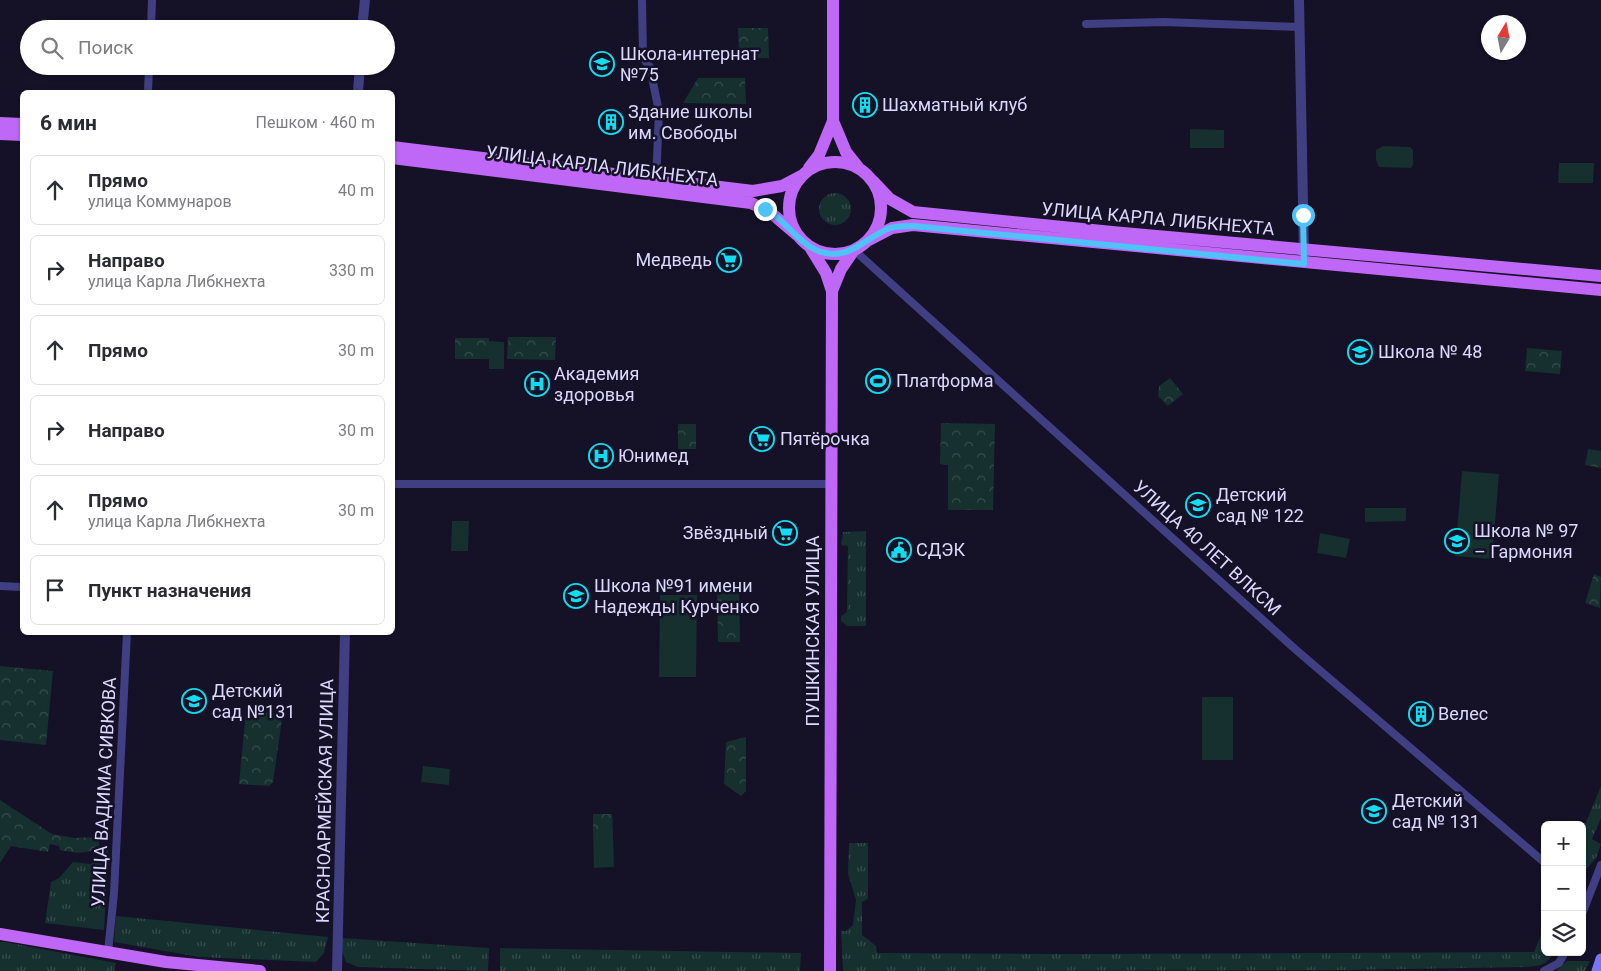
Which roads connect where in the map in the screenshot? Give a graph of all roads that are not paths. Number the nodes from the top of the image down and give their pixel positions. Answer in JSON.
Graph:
{"nodes":[{"id":1,"x":152,"y":0,"type":"edge"},
{"id":2,"x":365,"y":0,"type":"edge"},
{"id":3,"x":642,"y":0,"type":"edge"},
{"id":4,"x":833,"y":0,"type":"edge"},
{"id":5,"x":1299,"y":0,"type":"edge"},
{"id":6,"x":151,"y":20,"type":"edge"},
{"id":7,"x":363,"y":20,"type":"edge"},
{"id":8,"x":1086,"y":24,"type":"dead end"},
{"id":9,"x":1300,"y":27,"type":"junction"},
{"id":10,"x":149,"y":75,"type":"edge"},
{"id":11,"x":359,"y":75,"type":"edge"},
{"id":12,"x":148,"y":90,"type":"edge"},
{"id":13,"x":358,"y":90,"type":"edge"},
{"id":14,"x":833,"y":121,"type":"junction"},
{"id":15,"x":0,"y":123,"type":"edge"},
{"id":16,"x":20,"y":124,"type":"edge"},
{"id":17,"x":0,"y":134,"type":"edge"},
{"id":18,"x":20,"y":135,"type":"edge"},
{"id":19,"x":395,"y":147,"type":"edge"},
{"id":20,"x":395,"y":158,"type":"edge"},
{"id":21,"x":859,"y":169,"type":"junction"},
{"id":22,"x":804,"y":173,"type":"junction"},
{"id":23,"x":872,"y":181,"type":"junction"},
{"id":24,"x":656,"y":184,"type":"junction"},
{"id":25,"x":672,"y":187,"type":"junction"},
{"id":26,"x":797,"y":235,"type":"junction"},
{"id":27,"x":868,"y":240,"type":"junction"},
{"id":28,"x":810,"y":247,"type":"junction"},
{"id":29,"x":854,"y":250,"type":"junction"},
{"id":30,"x":1304,"y":250,"type":"junction"},
{"id":31,"x":1304,"y":264,"type":"junction"},
{"id":32,"x":1601,"y":276,"type":"edge"},
{"id":33,"x":1601,"y":290,"type":"edge"},
{"id":34,"x":832,"y":291,"type":"junction"},
{"id":35,"x":395,"y":484,"type":"edge"},
{"id":36,"x":831,"y":484,"type":"junction"},
{"id":37,"x":0,"y":586,"type":"edge"},
{"id":38,"x":20,"y":587,"type":"edge"},
{"id":39,"x":127,"y":635,"type":"edge"},
{"id":40,"x":345,"y":635,"type":"edge"},
{"id":41,"x":1541,"y":859,"type":"edge"},
{"id":42,"x":1601,"y":865,"type":"edge"},
{"id":43,"x":1586,"y":895,"type":"edge"},
{"id":44,"x":0,"y":934,"type":"edge"},
{"id":45,"x":108,"y":952,"type":"junction"},
{"id":46,"x":1562,"y":956,"type":"edge"},
{"id":47,"x":1601,"y":959,"type":"edge"},
{"id":48,"x":260,"y":971,"type":"edge"},
{"id":49,"x":337,"y":971,"type":"edge"},
{"id":50,"x":830,"y":971,"type":"edge"},
{"id":51,"x":1544,"y":971,"type":"edge"},
{"id":52,"x":1596,"y":971,"type":"edge"}],
"edges":[{"from":1,"to":6,"type":"street"},
{"from":2,"to":7,"type":"street"},
{"from":3,"to":24,"type":"street"},
{"from":4,"to":14,"type":"main road"},
{"from":5,"to":9,"type":"street"},
{"from":8,"to":9,"type":"street"},
{"from":9,"to":30,"type":"street"},
{"from":10,"to":12,"type":"street"},
{"from":11,"to":13,"type":"street"},
{"from":14,"to":21,"type":"main road"},
{"from":14,"to":22,"type":"main road"},
{"from":15,"to":16,"type":"main road"},
{"from":17,"to":18,"type":"main road"},
{"from":19,"to":24,"type":"main road","name":"УЛИЦА КАРЛА ЛИБКНЕХТА"},
{"from":20,"to":24,"type":"main road","name":"УЛИЦА КАРЛА ЛИБКНЕХТА"},
{"from":21,"to":22,"type":"main road"},
{"from":21,"to":23,"type":"main road"},
{"from":22,"to":25,"type":"main road","name":"УЛИЦА КАРЛА ЛИБКНЕХТА"},
{"from":22,"to":26,"type":"main road"},
{"from":23,"to":27,"type":"main road"},
{"from":23,"to":30,"type":"main road","name":"УЛИЦА КАРЛА ЛИБКНЕХТА"},
{"from":24,"to":25,"type":"main road","name":"УЛИЦА КАРЛА ЛИБКНЕХТА"},
{"from":25,"to":26,"type":"main road","name":"УЛИЦА КАРЛА ЛИБКНЕХТА"},
{"from":26,"to":28,"type":"main road"},
{"from":27,"to":29,"type":"main road"},
{"from":27,"to":31,"type":"main road","name":"УЛИЦА КАРЛА ЛИБКНЕХТА"},
{"from":28,"to":29,"type":"main road"},
{"from":28,"to":34,"type":"main road","name":"ПУШКИНСКАЯ УЛИЦА"},
{"from":29,"to":34,"type":"main road","name":"ПУШКИНСКАЯ УЛИЦА"},
{"from":29,"to":41,"type":"street","name":"УЛИЦА 40 ЛЕТ ВЛКСМ"},
{"from":30,"to":31,"type":"street"},
{"from":30,"to":32,"type":"main road","name":"УЛИЦА КАРЛА ЛИБКНЕХТА"},
{"from":31,"to":33,"type":"main road","name":"УЛИЦА КАРЛА ЛИБКНЕХТА"},
{"from":34,"to":36,"type":"main road","name":"ПУШКИНСКАЯ УЛИЦА"},
{"from":35,"to":36,"type":"street"},
{"from":36,"to":50,"type":"main road","name":"ПУШКИНСКАЯ УЛИЦА"},
{"from":37,"to":38,"type":"street"},
{"from":39,"to":45,"type":"street","name":"УЛИЦА ВАДИМА СИВКОВА"},
{"from":40,"to":49,"type":"street","name":"КРАСНОАРМЕЙСКАЯ УЛИЦА"},
{"from":42,"to":43,"type":"street"},
{"from":44,"to":45,"type":"main road"},
{"from":45,"to":48,"type":"main road"},
{"from":46,"to":51,"type":"street"},
{"from":47,"to":52,"type":"main road"}]}
